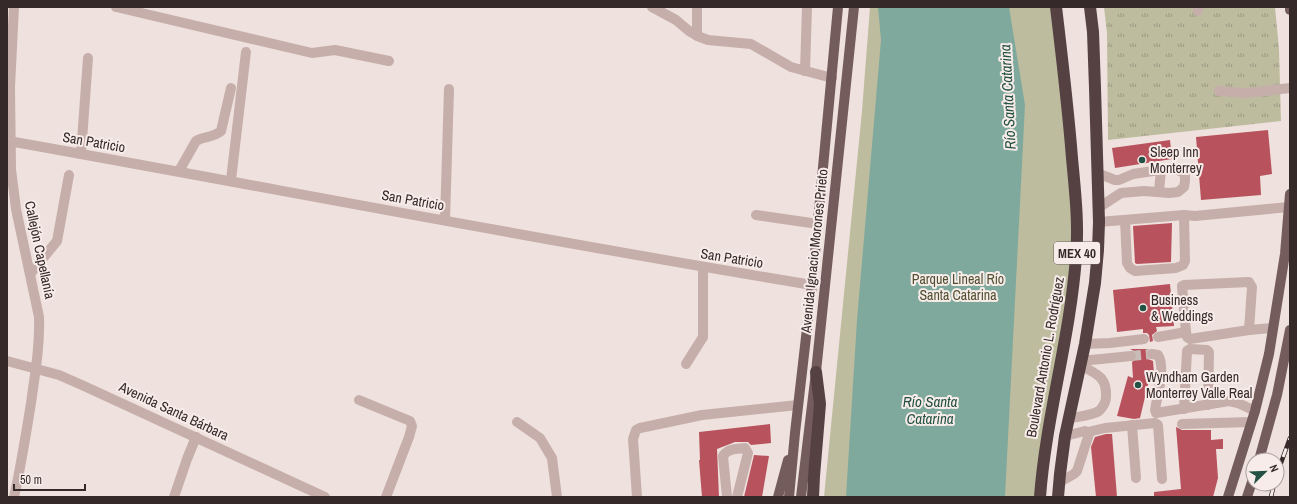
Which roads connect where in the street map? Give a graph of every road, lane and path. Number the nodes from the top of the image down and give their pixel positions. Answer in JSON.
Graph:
{"nodes":[{"id":1,"x":14,"y":7,"type":"edge"},
{"id":2,"x":116,"y":7,"type":"edge"},
{"id":3,"x":652,"y":7,"type":"edge"},
{"id":4,"x":697,"y":7,"type":"edge"},
{"id":5,"x":807,"y":7,"type":"edge"},
{"id":6,"x":838,"y":7,"type":"edge"},
{"id":7,"x":854,"y":7,"type":"edge"},
{"id":8,"x":1056,"y":7,"type":"edge"},
{"id":9,"x":1090,"y":7,"type":"edge"},
{"id":10,"x":1290,"y":7,"type":"edge"},
{"id":11,"x":1290,"y":10,"type":"edge"},
{"id":12,"x":697,"y":36,"type":"junction"},
{"id":13,"x":246,"y":52,"type":"dead end"},
{"id":14,"x":88,"y":58,"type":"dead end"},
{"id":15,"x":389,"y":61,"type":"dead end"},
{"id":16,"x":805,"y":71,"type":"junction"},
{"id":17,"x":832,"y":78,"type":"junction"},
{"id":18,"x":8,"y":86,"type":"edge"},
{"id":19,"x":231,"y":88,"type":"dead end"},
{"id":20,"x":1290,"y":88,"type":"edge"},
{"id":21,"x":449,"y":89,"type":"dead end"},
{"id":22,"x":1220,"y":91,"type":"dead end"},
{"id":23,"x":9,"y":141,"type":"junction"},
{"id":24,"x":81,"y":154,"type":"junction"},
{"id":25,"x":1161,"y":170,"type":"junction"},
{"id":26,"x":179,"y":171,"type":"junction"},
{"id":27,"x":1097,"y":173,"type":"junction"},
{"id":28,"x":69,"y":175,"type":"dead end"},
{"id":29,"x":230,"y":180,"type":"junction"},
{"id":30,"x":1120,"y":180,"type":"junction"},
{"id":31,"x":1159,"y":191,"type":"junction"},
{"id":32,"x":1121,"y":193,"type":"junction"},
{"id":33,"x":1290,"y":194,"type":"edge"},
{"id":34,"x":1290,"y":207,"type":"edge"},
{"id":35,"x":1098,"y":208,"type":"junction"},
{"id":36,"x":756,"y":215,"type":"dead end"},
{"id":37,"x":1184,"y":215,"type":"junction"},
{"id":38,"x":445,"y":220,"type":"junction"},
{"id":39,"x":1125,"y":220,"type":"junction"},
{"id":40,"x":1099,"y":222,"type":"junction"},
{"id":41,"x":818,"y":224,"type":"junction"},
{"id":42,"x":703,"y":267,"type":"junction"},
{"id":43,"x":30,"y":274,"type":"junction"},
{"id":44,"x":812,"y":285,"type":"junction"},
{"id":45,"x":1273,"y":328,"type":"junction"},
{"id":46,"x":1248,"y":330,"type":"junction"},
{"id":47,"x":1290,"y":330,"type":"edge"},
{"id":48,"x":1186,"y":332,"type":"junction"},
{"id":49,"x":1158,"y":337,"type":"dead end"},
{"id":50,"x":1144,"y":339,"type":"dead end"},
{"id":51,"x":1085,"y":344,"type":"junction"},
{"id":52,"x":1110,"y":344,"type":"junction"},
{"id":53,"x":1152,"y":354,"type":"dead end"},
{"id":54,"x":1131,"y":356,"type":"tunnel mouth"},
{"id":55,"x":1108,"y":358,"type":"junction"},
{"id":56,"x":7,"y":361,"type":"edge"},
{"id":57,"x":1081,"y":363,"type":"junction"},
{"id":58,"x":686,"y":364,"type":"dead end"},
{"id":59,"x":36,"y":369,"type":"junction"},
{"id":60,"x":816,"y":372,"type":"junction"},
{"id":61,"x":359,"y":400,"type":"dead end"},
{"id":62,"x":798,"y":405,"type":"junction"},
{"id":63,"x":1208,"y":405,"type":"junction"},
{"id":64,"x":1184,"y":409,"type":"junction"},
{"id":65,"x":1254,"y":411,"type":"junction"},
{"id":66,"x":1068,"y":419,"type":"junction"},
{"id":67,"x":517,"y":422,"type":"dead end"},
{"id":68,"x":1251,"y":422,"type":"junction"},
{"id":69,"x":1182,"y":424,"type":"dead end"},
{"id":70,"x":1132,"y":425,"type":"junction"},
{"id":71,"x":1088,"y":432,"type":"junction"},
{"id":72,"x":795,"y":433,"type":"junction"},
{"id":73,"x":1066,"y":436,"type":"junction"},
{"id":74,"x":196,"y":437,"type":"junction"},
{"id":75,"x":1261,"y":452,"type":"edge"},
{"id":76,"x":1136,"y":478,"type":"dead end"},
{"id":77,"x":1162,"y":479,"type":"dead end"},
{"id":78,"x":1060,"y":482,"type":"junction"},
{"id":79,"x":14,"y":497,"type":"edge"},
{"id":80,"x":174,"y":497,"type":"edge"},
{"id":81,"x":325,"y":497,"type":"edge"},
{"id":82,"x":386,"y":497,"type":"edge"},
{"id":83,"x":557,"y":497,"type":"edge"},
{"id":84,"x":637,"y":497,"type":"edge"},
{"id":85,"x":727,"y":497,"type":"edge"},
{"id":86,"x":737,"y":497,"type":"edge"},
{"id":87,"x":778,"y":497,"type":"edge"},
{"id":88,"x":789,"y":497,"type":"edge"},
{"id":89,"x":801,"y":497,"type":"edge"},
{"id":90,"x":813,"y":497,"type":"edge"},
{"id":91,"x":1040,"y":497,"type":"edge"},
{"id":92,"x":1058,"y":497,"type":"edge"},
{"id":93,"x":1228,"y":497,"type":"edge"}],
"edges":[{"from":1,"to":18,"type":"street","name":"Callejón Capellanía"},
{"from":2,"to":15,"type":"street"},
{"from":3,"to":12,"type":"street"},
{"from":4,"to":12,"type":"street"},
{"from":5,"to":16,"type":"street"},
{"from":6,"to":17,"type":"main road","name":"Avenida Ignacio Morones Prieto"},
{"from":7,"to":60,"type":"main road","name":"Avenida Ignacio Morones Prieto"},
{"from":8,"to":91,"type":"highway","name":"Boulevard Antonio L. Rodríguez","number":"MEX 40"},
{"from":9,"to":27,"type":"highway","number":"MEX 40"},
{"from":10,"to":11,"type":"main road"},
{"from":12,"to":16,"type":"street"},
{"from":13,"to":29,"type":"street"},
{"from":14,"to":24,"type":"street"},
{"from":16,"to":17,"type":"street"},
{"from":17,"to":41,"type":"main road","name":"Avenida Ignacio Morones Prieto"},
{"from":18,"to":23,"type":"street","name":"Callejón Capellanía"},
{"from":19,"to":26,"type":"street"},
{"from":20,"to":22,"type":"street"},
{"from":21,"to":38,"type":"street"},
{"from":23,"to":24,"type":"street","name":"San Patricio"},
{"from":23,"to":43,"type":"street","name":"Callejón Capellanía"},
{"from":24,"to":26,"type":"street","name":"San Patricio"},
{"from":25,"to":30,"type":"street"},
{"from":25,"to":31,"type":"street"},
{"from":25,"to":31,"type":"street"},
{"from":26,"to":29,"type":"street","name":"San Patricio"},
{"from":27,"to":30,"type":"street"},
{"from":27,"to":35,"type":"highway","number":"MEX 40"},
{"from":28,"to":43,"type":"street"},
{"from":29,"to":38,"type":"street","name":"San Patricio"},
{"from":30,"to":32,"type":"street"},
{"from":31,"to":32,"type":"street"},
{"from":32,"to":35,"type":"street"},
{"from":33,"to":34,"type":"main road"},
{"from":34,"to":37,"type":"street"},
{"from":34,"to":45,"type":"main road"},
{"from":35,"to":40,"type":"highway","number":"MEX 40"},
{"from":36,"to":41,"type":"street"},
{"from":37,"to":39,"type":"street"},
{"from":37,"to":39,"type":"street"},
{"from":38,"to":42,"type":"street","name":"San Patricio"},
{"from":39,"to":40,"type":"street"},
{"from":40,"to":51,"type":"highway","number":"MEX 40"},
{"from":41,"to":44,"type":"main road","name":"Avenida Ignacio Morones Prieto"},
{"from":42,"to":44,"type":"street","name":"San Patricio"},
{"from":42,"to":58,"type":"street"},
{"from":43,"to":59,"type":"street","name":"Callejón Capellanía"},
{"from":44,"to":62,"type":"main road","name":"Avenida Ignacio Morones Prieto"},
{"from":45,"to":46,"type":"street"},
{"from":45,"to":65,"type":"main road"},
{"from":46,"to":48,"type":"street"},
{"from":46,"to":48,"type":"street"},
{"from":47,"to":75,"type":"main road"},
{"from":48,"to":49,"type":"street"},
{"from":50,"to":52,"type":"street"},
{"from":51,"to":52,"type":"street"},
{"from":51,"to":57,"type":"highway","number":"MEX 40"},
{"from":52,"to":55,"type":"street"},
{"from":53,"to":64,"type":"street"},
{"from":54,"to":55,"type":"street"},
{"from":55,"to":57,"type":"street"},
{"from":56,"to":59,"type":"street","name":"Avenida Santa Bárbara"},
{"from":57,"to":66,"type":"highway","number":"MEX 40"},
{"from":57,"to":66,"type":"street"},
{"from":59,"to":74,"type":"street","name":"Avenida Santa Bárbara"},
{"from":59,"to":79,"type":"street","name":"Callejón Capellanía"},
{"from":60,"to":89,"type":"main road","name":"Avenida Ignacio Morones Prieto"},
{"from":60,"to":90,"type":"highway"},
{"from":61,"to":82,"type":"street"},
{"from":62,"to":72,"type":"main road","name":"Avenida Ignacio Morones Prieto"},
{"from":62,"to":84,"type":"street"},
{"from":63,"to":64,"type":"street"},
{"from":63,"to":64,"type":"street"},
{"from":63,"to":65,"type":"street"},
{"from":65,"to":68,"type":"main road"},
{"from":66,"to":73,"type":"highway","number":"MEX 40"},
{"from":67,"to":83,"type":"street"},
{"from":68,"to":69,"type":"street"},
{"from":68,"to":93,"type":"main road"},
{"from":70,"to":71,"type":"street"},
{"from":70,"to":76,"type":"street"},
{"from":70,"to":77,"type":"street"},
{"from":71,"to":73,"type":"street"},
{"from":71,"to":78,"type":"street"},
{"from":72,"to":87,"type":"main road"},
{"from":72,"to":88,"type":"main road","name":"Avenida Ignacio Morones Prieto"},
{"from":73,"to":78,"type":"highway","number":"MEX 40"},
{"from":74,"to":80,"type":"street"},
{"from":74,"to":81,"type":"street","name":"Avenida Santa Bárbara"},
{"from":78,"to":92,"type":"highway","number":"MEX 40"},
{"from":85,"to":86,"type":"street"}]}
